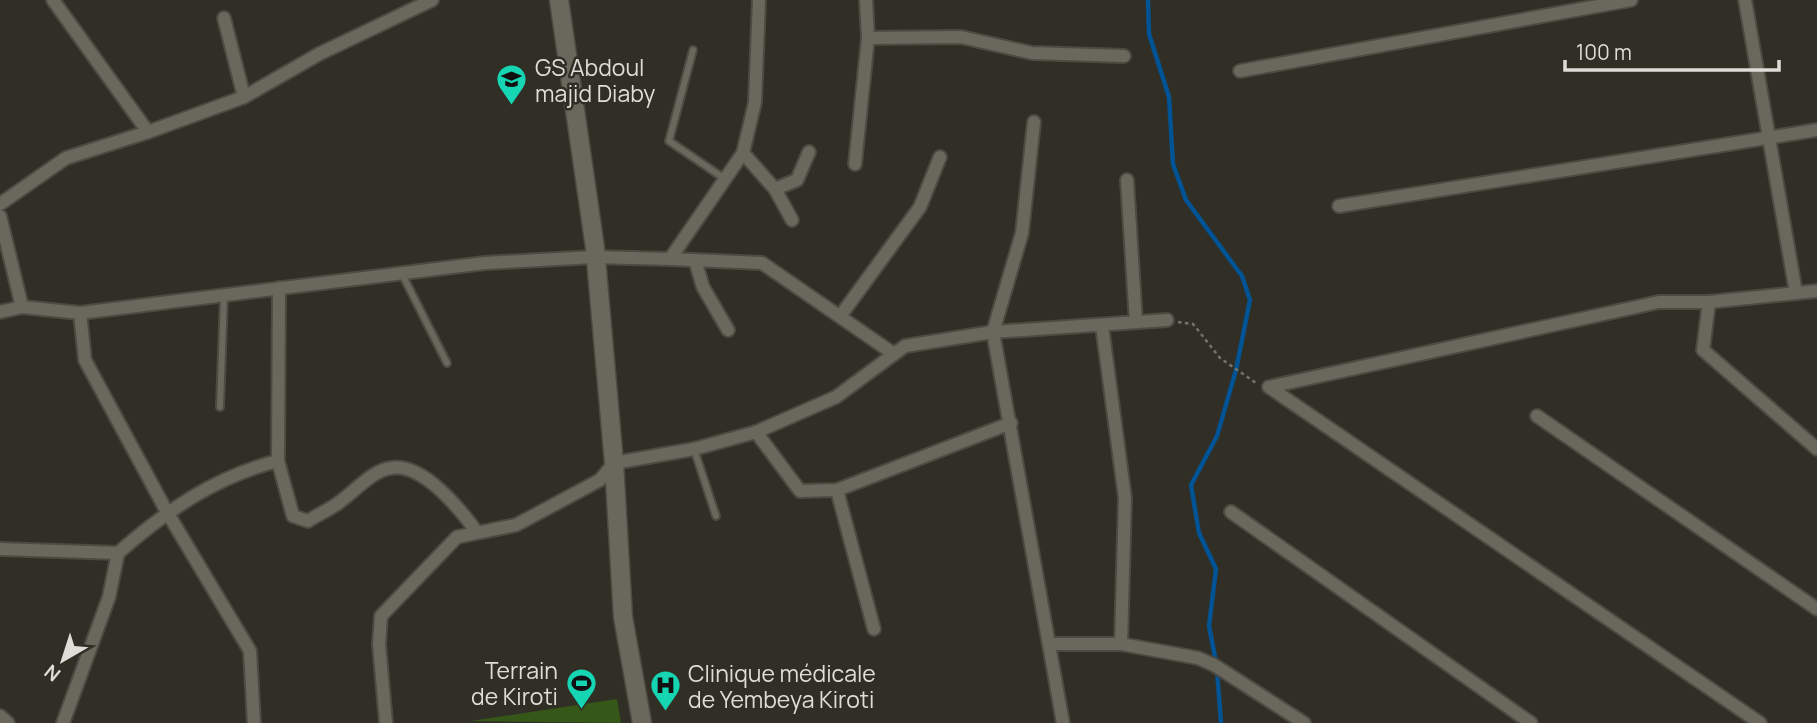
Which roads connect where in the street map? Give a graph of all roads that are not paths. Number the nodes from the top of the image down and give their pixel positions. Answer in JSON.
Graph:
{"nodes":[{"id":1,"x":53,"y":0,"type":"edge"},
{"id":2,"x":432,"y":0,"type":"edge"},
{"id":3,"x":559,"y":0,"type":"edge"},
{"id":4,"x":759,"y":0,"type":"edge"},
{"id":5,"x":866,"y":0,"type":"edge"},
{"id":6,"x":1631,"y":0,"type":"edge"},
{"id":7,"x":1745,"y":0,"type":"edge"},
{"id":8,"x":223,"y":18,"type":"dead end"},
{"id":9,"x":868,"y":37,"type":"junction"},
{"id":10,"x":692,"y":50,"type":"dead end"},
{"id":11,"x":1124,"y":56,"type":"dead end"},
{"id":12,"x":1240,"y":71,"type":"dead end"},
{"id":13,"x":244,"y":97,"type":"junction"},
{"id":14,"x":1034,"y":122,"type":"dead end"},
{"id":15,"x":1817,"y":130,"type":"edge"},
{"id":16,"x":148,"y":132,"type":"junction"},
{"id":17,"x":1771,"y":138,"type":"junction"},
{"id":18,"x":809,"y":152,"type":"dead end"},
{"id":19,"x":743,"y":153,"type":"junction"},
{"id":20,"x":940,"y":157,"type":"dead end"},
{"id":21,"x":855,"y":164,"type":"dead end"},
{"id":22,"x":725,"y":180,"type":"junction"},
{"id":23,"x":1127,"y":180,"type":"dead end"},
{"id":24,"x":775,"y":189,"type":"junction"},
{"id":25,"x":0,"y":204,"type":"edge"},
{"id":26,"x":1339,"y":206,"type":"dead end"},
{"id":27,"x":0,"y":216,"type":"edge"},
{"id":28,"x":792,"y":220,"type":"dead end"},
{"id":29,"x":594,"y":257,"type":"junction"},
{"id":30,"x":670,"y":259,"type":"junction"},
{"id":31,"x":695,"y":260,"type":"junction"},
{"id":32,"x":401,"y":273,"type":"junction"},
{"id":33,"x":279,"y":288,"type":"junction"},
{"id":34,"x":1817,"y":292,"type":"edge"},
{"id":35,"x":1796,"y":293,"type":"junction"},
{"id":36,"x":224,"y":295,"type":"junction"},
{"id":37,"x":1709,"y":302,"type":"junction"},
{"id":38,"x":22,"y":307,"type":"junction"},
{"id":39,"x":0,"y":312,"type":"edge"},
{"id":40,"x":80,"y":313,"type":"junction"},
{"id":41,"x":841,"y":315,"type":"junction"},
{"id":42,"x":1167,"y":320,"type":"road end"},
{"id":43,"x":1136,"y":322,"type":"junction"},
{"id":44,"x":1102,"y":326,"type":"junction"},
{"id":45,"x":728,"y":330,"type":"dead end"},
{"id":46,"x":993,"y":332,"type":"junction"},
{"id":47,"x":894,"y":354,"type":"junction"},
{"id":48,"x":447,"y":363,"type":"dead end"},
{"id":49,"x":220,"y":407,"type":"dead end"},
{"id":50,"x":1537,"y":416,"type":"dead end"},
{"id":51,"x":1010,"y":422,"type":"junction"},
{"id":52,"x":756,"y":432,"type":"junction"},
{"id":53,"x":694,"y":449,"type":"junction"},
{"id":54,"x":1817,"y":449,"type":"edge"},
{"id":55,"x":278,"y":461,"type":"junction"},
{"id":56,"x":614,"y":463,"type":"junction"},
{"id":57,"x":837,"y":490,"type":"junction"},
{"id":58,"x":167,"y":512,"type":"junction"},
{"id":59,"x":1231,"y":512,"type":"dead end"},
{"id":60,"x":716,"y":516,"type":"dead end"},
{"id":61,"x":476,"y":531,"type":"junction"},
{"id":62,"x":0,"y":549,"type":"edge"},
{"id":63,"x":118,"y":553,"type":"junction"},
{"id":64,"x":1817,"y":609,"type":"edge"},
{"id":65,"x":874,"y":629,"type":"dead end"},
{"id":66,"x":1121,"y":643,"type":"junction"},
{"id":67,"x":1049,"y":644,"type":"junction"},
{"id":68,"x":0,"y":716,"type":"edge"},
{"id":69,"x":8,"y":723,"type":"edge"},
{"id":70,"x":63,"y":723,"type":"edge"},
{"id":71,"x":254,"y":723,"type":"edge"},
{"id":72,"x":386,"y":723,"type":"edge"},
{"id":73,"x":642,"y":723,"type":"edge"},
{"id":74,"x":1063,"y":723,"type":"edge"},
{"id":75,"x":1304,"y":723,"type":"edge"},
{"id":76,"x":1531,"y":723,"type":"edge"},
{"id":77,"x":1760,"y":723,"type":"edge"}],
"edges":[{"from":1,"to":16,"type":"street"},
{"from":2,"to":13,"type":"street"},
{"from":3,"to":29,"type":"street"},
{"from":4,"to":19,"type":"street"},
{"from":5,"to":9,"type":"street"},
{"from":6,"to":12,"type":"street"},
{"from":7,"to":17,"type":"street"},
{"from":8,"to":13,"type":"street"},
{"from":9,"to":11,"type":"street"},
{"from":9,"to":21,"type":"street"},
{"from":10,"to":22,"type":"lane"},
{"from":13,"to":16,"type":"street"},
{"from":14,"to":46,"type":"street"},
{"from":15,"to":17,"type":"street"},
{"from":16,"to":25,"type":"street"},
{"from":17,"to":26,"type":"street"},
{"from":17,"to":35,"type":"street"},
{"from":18,"to":24,"type":"street"},
{"from":19,"to":22,"type":"street"},
{"from":19,"to":24,"type":"street"},
{"from":20,"to":41,"type":"street"},
{"from":22,"to":30,"type":"street"},
{"from":23,"to":43,"type":"street"},
{"from":24,"to":28,"type":"street"},
{"from":27,"to":38,"type":"street"},
{"from":29,"to":30,"type":"street"},
{"from":29,"to":32,"type":"street"},
{"from":29,"to":56,"type":"street"},
{"from":30,"to":31,"type":"street"},
{"from":31,"to":41,"type":"street"},
{"from":31,"to":45,"type":"street"},
{"from":32,"to":33,"type":"street"},
{"from":32,"to":48,"type":"lane"},
{"from":33,"to":36,"type":"street"},
{"from":33,"to":55,"type":"street"},
{"from":34,"to":35,"type":"street"},
{"from":35,"to":37,"type":"street"},
{"from":36,"to":40,"type":"street"},
{"from":36,"to":49,"type":"lane"},
{"from":37,"to":54,"type":"street"},
{"from":37,"to":77,"type":"street"},
{"from":38,"to":39,"type":"street"},
{"from":38,"to":40,"type":"street"},
{"from":40,"to":58,"type":"street"},
{"from":41,"to":47,"type":"street"},
{"from":42,"to":43,"type":"street"},
{"from":43,"to":44,"type":"street"},
{"from":44,"to":46,"type":"street"},
{"from":44,"to":66,"type":"street"},
{"from":46,"to":47,"type":"street"},
{"from":46,"to":51,"type":"street"},
{"from":47,"to":52,"type":"street"},
{"from":50,"to":64,"type":"street"},
{"from":51,"to":57,"type":"street"},
{"from":51,"to":67,"type":"street"},
{"from":52,"to":53,"type":"street"},
{"from":52,"to":57,"type":"street"},
{"from":53,"to":56,"type":"street"},
{"from":53,"to":60,"type":"lane"},
{"from":55,"to":58,"type":"street"},
{"from":55,"to":61,"type":"street"},
{"from":56,"to":61,"type":"street"},
{"from":56,"to":73,"type":"street"},
{"from":57,"to":65,"type":"street"},
{"from":58,"to":63,"type":"street"},
{"from":58,"to":71,"type":"street"},
{"from":59,"to":76,"type":"street"},
{"from":61,"to":72,"type":"street"},
{"from":62,"to":63,"type":"street"},
{"from":63,"to":70,"type":"street"},
{"from":66,"to":67,"type":"street"},
{"from":66,"to":75,"type":"street"},
{"from":67,"to":74,"type":"street"},
{"from":68,"to":69,"type":"street"}]}
